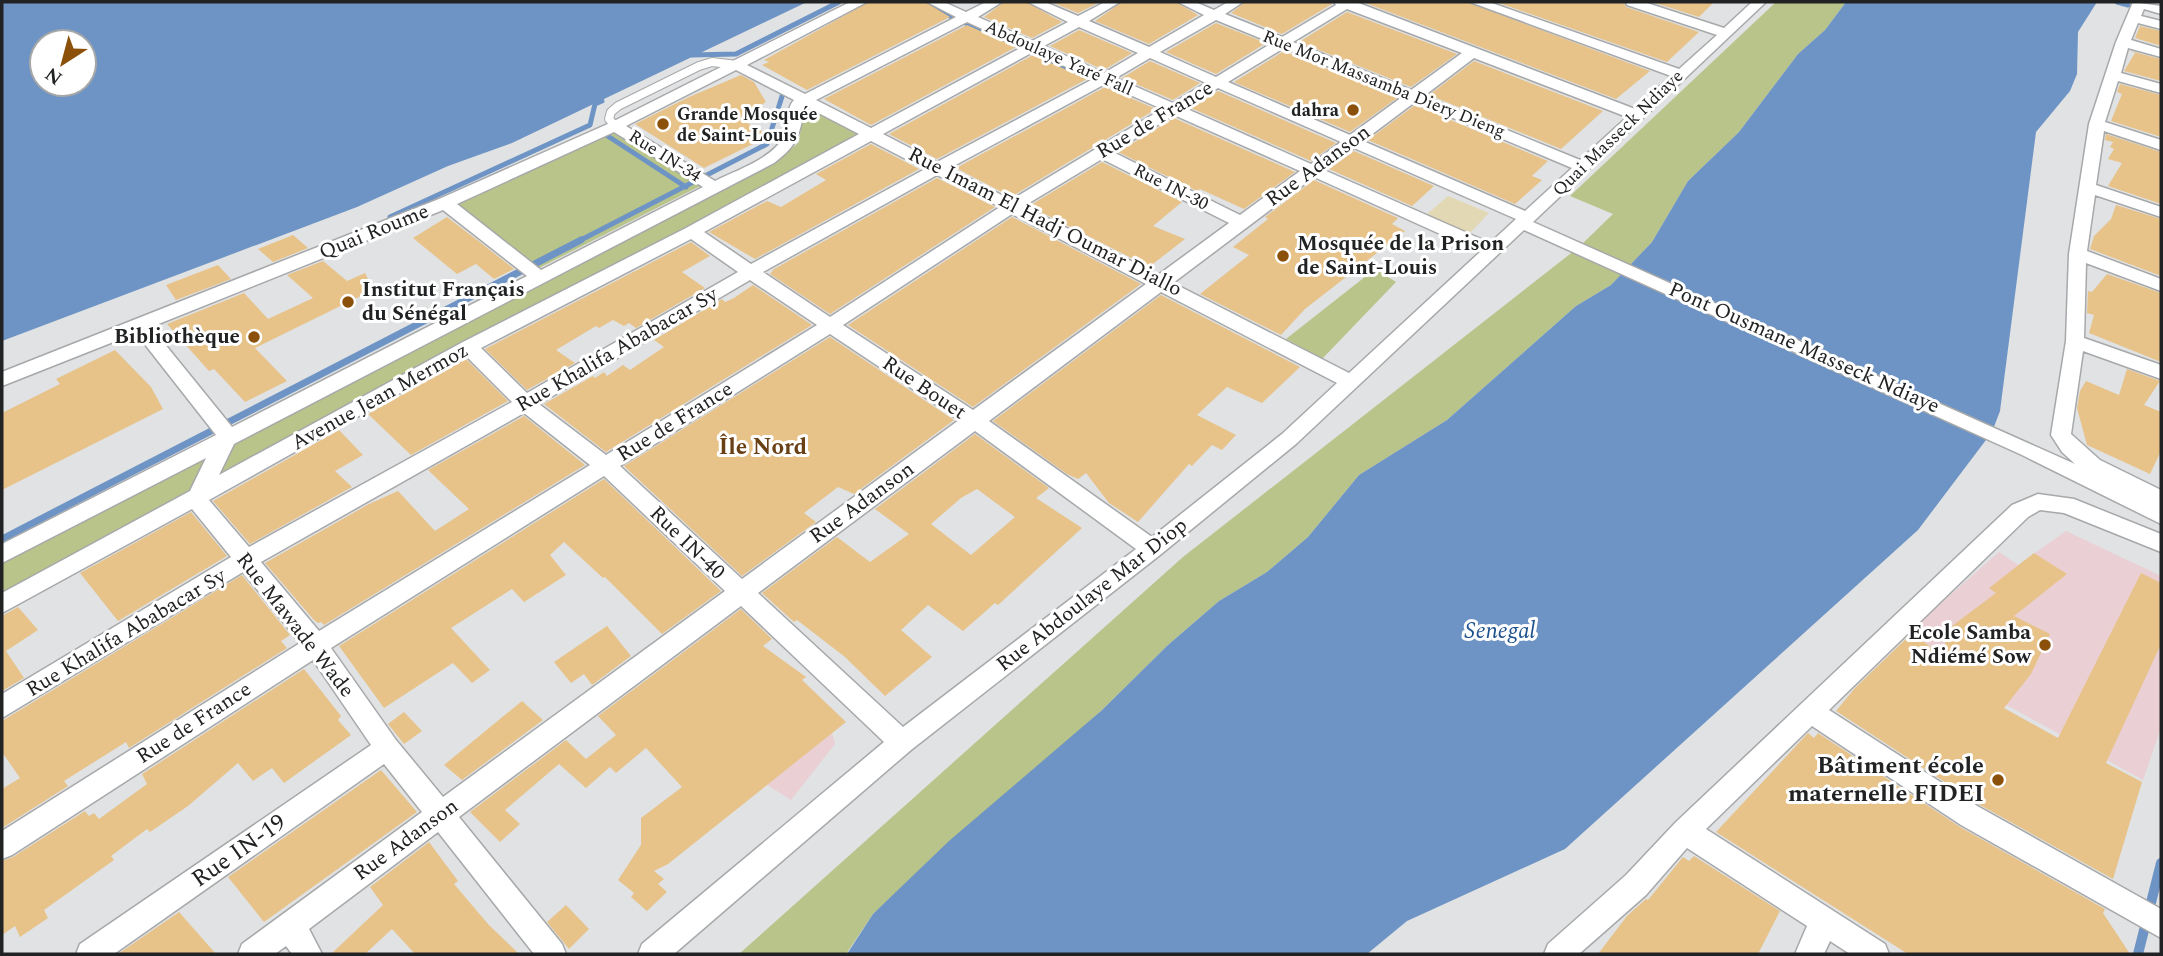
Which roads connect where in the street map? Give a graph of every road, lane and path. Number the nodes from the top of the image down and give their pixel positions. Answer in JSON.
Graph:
{"nodes":[{"id":1,"x":860,"y":2,"type":"edge"},
{"id":2,"x":933,"y":2,"type":"edge"},
{"id":3,"x":996,"y":2,"type":"edge"},
{"id":4,"x":1034,"y":2,"type":"edge"},
{"id":5,"x":1114,"y":2,"type":"edge"},
{"id":6,"x":1184,"y":2,"type":"edge"},
{"id":7,"x":1237,"y":2,"type":"edge"},
{"id":8,"x":1477,"y":2,"type":"edge"},
{"id":9,"x":1632,"y":2,"type":"edge"},
{"id":10,"x":1760,"y":2,"type":"edge"},
{"id":11,"x":1345,"y":3,"type":"edge"},
{"id":12,"x":2137,"y":8,"type":"edge"},
{"id":13,"x":2161,"y":10,"type":"edge"},
{"id":14,"x":1214,"y":14,"type":"junction"},
{"id":15,"x":966,"y":16,"type":"junction"},
{"id":16,"x":1079,"y":20,"type":"junction"},
{"id":17,"x":2161,"y":26,"type":"edge"},
{"id":18,"x":1725,"y":33,"type":"junction"},
{"id":19,"x":1282,"y":42,"type":"junction"},
{"id":20,"x":2123,"y":42,"type":"junction"},
{"id":21,"x":1034,"y":47,"type":"junction"},
{"id":22,"x":1150,"y":52,"type":"junction"},
{"id":23,"x":1473,"y":52,"type":"junction"},
{"id":24,"x":2161,"y":53,"type":"edge"},
{"id":25,"x":737,"y":65,"type":"junction"},
{"id":26,"x":1679,"y":74,"type":"junction"},
{"id":27,"x":2113,"y":75,"type":"junction"},
{"id":28,"x":1105,"y":78,"type":"junction"},
{"id":29,"x":1217,"y":83,"type":"junction"},
{"id":30,"x":2161,"y":89,"type":"edge"},
{"id":31,"x":1413,"y":96,"type":"junction"},
{"id":32,"x":804,"y":100,"type":"junction"},
{"id":33,"x":1172,"y":108,"type":"junction"},
{"id":34,"x":1636,"y":115,"type":"junction"},
{"id":35,"x":2097,"y":124,"type":"junction"},
{"id":36,"x":615,"y":126,"type":"junction"},
{"id":37,"x":871,"y":133,"type":"junction"},
{"id":38,"x":1353,"y":141,"type":"junction"},
{"id":39,"x":2161,"y":145,"type":"edge"},
{"id":40,"x":1100,"y":152,"type":"junction"},
{"id":41,"x":938,"y":167,"type":"junction"},
{"id":42,"x":1584,"y":167,"type":"junction"},
{"id":43,"x":1313,"y":171,"type":"junction"},
{"id":44,"x":714,"y":187,"type":"junction"},
{"id":45,"x":2087,"y":187,"type":"junction"},
{"id":46,"x":445,"y":203,"type":"junction"},
{"id":47,"x":1013,"y":206,"type":"junction"},
{"id":48,"x":2161,"y":212,"type":"edge"},
{"id":49,"x":1524,"y":221,"type":"junction"},
{"id":50,"x":1242,"y":223,"type":"junction"},
{"id":51,"x":692,"y":232,"type":"junction"},
{"id":52,"x":1491,"y":250,"type":"junction"},
{"id":53,"x":2078,"y":254,"type":"junction"},
{"id":54,"x":750,"y":273,"type":"junction"},
{"id":55,"x":539,"y":277,"type":"junction"},
{"id":56,"x":1162,"y":282,"type":"junction"},
{"id":57,"x":2161,"y":285,"type":"edge"},
{"id":58,"x":505,"y":294,"type":"junction"},
{"id":59,"x":139,"y":324,"type":"junction"},
{"id":60,"x":831,"y":325,"type":"junction"},
{"id":61,"x":495,"y":334,"type":"junction"},
{"id":62,"x":2075,"y":341,"type":"junction"},
{"id":63,"x":468,"y":347,"type":"junction"},
{"id":64,"x":2161,"y":372,"type":"edge"},
{"id":65,"x":2,"y":379,"type":"edge"},
{"id":66,"x":1351,"y":382,"type":"junction"},
{"id":67,"x":525,"y":403,"type":"junction"},
{"id":68,"x":974,"y":421,"type":"junction"},
{"id":69,"x":228,"y":436,"type":"junction"},
{"id":70,"x":605,"y":465,"type":"junction"},
{"id":71,"x":196,"y":499,"type":"junction"},
{"id":72,"x":2161,"y":499,"type":"edge"},
{"id":73,"x":2161,"y":516,"type":"edge"},
{"id":74,"x":2161,"y":543,"type":"edge"},
{"id":75,"x":1152,"y":549,"type":"junction"},
{"id":76,"x":2,"y":554,"type":"edge"},
{"id":77,"x":245,"y":561,"type":"junction"},
{"id":78,"x":740,"y":594,"type":"junction"},
{"id":79,"x":2,"y":604,"type":"edge"},
{"id":80,"x":316,"y":645,"type":"junction"},
{"id":81,"x":2,"y":707,"type":"edge"},
{"id":82,"x":1812,"y":712,"type":"junction"},
{"id":83,"x":902,"y":742,"type":"junction"},
{"id":84,"x":387,"y":748,"type":"junction"},
{"id":85,"x":439,"y":815,"type":"junction"},
{"id":86,"x":1685,"y":831,"type":"junction"},
{"id":87,"x":2,"y":846,"type":"edge"},
{"id":88,"x":1824,"y":922,"type":"junction"},
{"id":89,"x":2161,"y":924,"type":"edge"},
{"id":90,"x":290,"y":926,"type":"junction"},
{"id":91,"x":90,"y":954,"type":"edge"},
{"id":92,"x":251,"y":954,"type":"edge"},
{"id":93,"x":308,"y":954,"type":"edge"},
{"id":94,"x":552,"y":954,"type":"edge"},
{"id":95,"x":652,"y":954,"type":"edge"},
{"id":96,"x":1558,"y":954,"type":"edge"},
{"id":97,"x":1809,"y":954,"type":"edge"},
{"id":98,"x":1875,"y":954,"type":"edge"}],
"edges":[{"from":1,"to":25,"type":"street","name":"Quai Roume"},
{"from":2,"to":15,"type":"street","name":"Abdoulaye Yaré Fall"},
{"from":3,"to":15,"type":"street"},
{"from":4,"to":16,"type":"street"},
{"from":5,"to":16,"type":"street","name":"Avenue Jean Mermoz"},
{"from":6,"to":14,"type":"street","name":"Rue Mor Massamba Diery Dieng"},
{"from":7,"to":14,"type":"street","name":"Rue Khalifa Ababacar Sy"},
{"from":8,"to":26,"type":"street"},
{"from":9,"to":18,"type":"street"},
{"from":10,"to":18,"type":"street","name":"Quai Masseck Ndiaye"},
{"from":11,"to":19,"type":"street","name":"Rue de France"},
{"from":11,"to":23,"type":"street"},
{"from":12,"to":13,"type":"street"},
{"from":12,"to":17,"type":"street"},
{"from":12,"to":20,"type":"street"},
{"from":14,"to":19,"type":"street","name":"Rue Mor Massamba Diery Dieng"},
{"from":14,"to":22,"type":"street","name":"Rue Khalifa Ababacar Sy"},
{"from":15,"to":21,"type":"street","name":"Abdoulaye Yaré Fall"},
{"from":15,"to":32,"type":"street"},
{"from":16,"to":21,"type":"street","name":"Avenue Jean Mermoz"},
{"from":16,"to":22,"type":"street"},
{"from":18,"to":26,"type":"street","name":"Quai Masseck Ndiaye"},
{"from":19,"to":29,"type":"street","name":"Rue de France"},
{"from":19,"to":31,"type":"street","name":"Rue Mor Massamba Diery Dieng"},
{"from":20,"to":24,"type":"street"},
{"from":20,"to":27,"type":"street"},
{"from":21,"to":28,"type":"street","name":"Abdoulaye Yaré Fall"},
{"from":21,"to":37,"type":"street","name":"Avenue Jean Mermoz"},
{"from":22,"to":28,"type":"street","name":"Rue Khalifa Ababacar Sy"},
{"from":22,"to":29,"type":"street"},
{"from":23,"to":31,"type":"street","name":"Rue Adanson"},
{"from":23,"to":34,"type":"street"},
{"from":25,"to":32,"type":"street","name":"Rue Imam El Hadj Oumar Diallo"},
{"from":25,"to":36,"type":"street","name":"Quai Roume"},
{"from":26,"to":34,"type":"street","name":"Quai Masseck Ndiaye"},
{"from":27,"to":30,"type":"street"},
{"from":27,"to":35,"type":"street"},
{"from":28,"to":33,"type":"street","name":"Abdoulaye Yaré Fall"},
{"from":28,"to":41,"type":"street","name":"Rue Khalifa Ababacar Sy"},
{"from":29,"to":33,"type":"street","name":"Rue de France"},
{"from":29,"to":38,"type":"street"},
{"from":31,"to":38,"type":"street","name":"Rue Adanson"},
{"from":31,"to":42,"type":"street","name":"Rue Mor Massamba Diery Dieng"},
{"from":32,"to":37,"type":"street","name":"Rue Imam El Hadj Oumar Diallo"},
{"from":32,"to":44,"type":"street","name":"Avenue Jean Mermoz"},
{"from":33,"to":40,"type":"street","name":"Rue de France"},
{"from":33,"to":43,"type":"street","name":"Abdoulaye Yaré Fall"},
{"from":34,"to":42,"type":"street","name":"Quai Masseck Ndiaye"},
{"from":35,"to":39,"type":"street"},
{"from":35,"to":45,"type":"street"},
{"from":36,"to":44,"type":"street","name":"Rue IN-34"},
{"from":36,"to":46,"type":"street","name":"Quai Roume"},
{"from":37,"to":41,"type":"street","name":"Rue Imam El Hadj Oumar Diallo"},
{"from":37,"to":51,"type":"street","name":"Avenue Jean Mermoz"},
{"from":38,"to":43,"type":"street","name":"Rue Adanson"},
{"from":38,"to":49,"type":"street"},
{"from":40,"to":47,"type":"street","name":"Rue de France"},
{"from":40,"to":50,"type":"street","name":"Rue IN-30"},
{"from":41,"to":47,"type":"street","name":"Rue Imam El Hadj Oumar Diallo"},
{"from":41,"to":54,"type":"street","name":"Rue Khalifa Ababacar Sy"},
{"from":42,"to":49,"type":"street","name":"Quai Masseck Ndiaye"},
{"from":43,"to":50,"type":"street","name":"Rue Adanson"},
{"from":43,"to":52,"type":"street","name":"Abdoulaye Yaré Fall"},
{"from":44,"to":55,"type":"street","name":"Avenue Jean Mermoz"},
{"from":45,"to":48,"type":"street"},
{"from":45,"to":53,"type":"street"},
{"from":46,"to":55,"type":"street"},
{"from":46,"to":59,"type":"street","name":"Quai Roume"},
{"from":47,"to":56,"type":"street","name":"Rue Imam El Hadj Oumar Diallo"},
{"from":47,"to":60,"type":"street","name":"Rue de France"},
{"from":49,"to":52,"type":"street","name":"Rue Abdoulaye Mar Diop"},
{"from":49,"to":73,"type":"street","name":"Pont Ousmane Masseck Ndiaye"},
{"from":50,"to":56,"type":"street","name":"Rue Adanson"},
{"from":51,"to":54,"type":"street","name":"Rue Bouet"},
{"from":51,"to":61,"type":"street","name":"Avenue Jean Mermoz"},
{"from":52,"to":66,"type":"street","name":"Rue Abdoulaye Mar Diop"},
{"from":53,"to":57,"type":"street"},
{"from":53,"to":62,"type":"street"},
{"from":54,"to":60,"type":"street","name":"Rue Bouet"},
{"from":54,"to":67,"type":"street","name":"Rue Khalifa Ababacar Sy"},
{"from":55,"to":58,"type":"street","name":"Avenue Jean Mermoz"},
{"from":56,"to":66,"type":"street","name":"Rue Imam El Hadj Oumar Diallo"},
{"from":56,"to":68,"type":"street","name":"Rue Adanson"},
{"from":58,"to":61,"type":"street"},
{"from":58,"to":69,"type":"street","name":"Avenue Jean Mermoz"},
{"from":59,"to":65,"type":"street","name":"Quai Roume"},
{"from":59,"to":69,"type":"street"},
{"from":60,"to":68,"type":"street","name":"Rue Bouet"},
{"from":60,"to":70,"type":"street","name":"Rue de France"},
{"from":61,"to":63,"type":"street","name":"Avenue Jean Mermoz"},
{"from":62,"to":64,"type":"street"},
{"from":62,"to":72,"type":"street"},
{"from":63,"to":67,"type":"street","name":"Rue IN-40"},
{"from":63,"to":71,"type":"street","name":"Avenue Jean Mermoz"},
{"from":66,"to":75,"type":"street","name":"Rue Abdoulaye Mar Diop"},
{"from":67,"to":70,"type":"street","name":"Rue IN-40"},
{"from":67,"to":77,"type":"street","name":"Rue Khalifa Ababacar Sy"},
{"from":68,"to":75,"type":"street","name":"Rue Bouet"},
{"from":68,"to":78,"type":"street","name":"Rue Adanson"},
{"from":69,"to":71,"type":"street"},
{"from":69,"to":76,"type":"street","name":"Avenue Jean Mermoz"},
{"from":70,"to":78,"type":"street","name":"Rue IN-40"},
{"from":70,"to":80,"type":"street","name":"Rue de France"},
{"from":71,"to":77,"type":"street","name":"Rue Mawade Wade"},
{"from":71,"to":79,"type":"street","name":"Avenue Jean Mermoz"},
{"from":74,"to":82,"type":"street"},
{"from":75,"to":83,"type":"street","name":"Rue Abdoulaye Mar Diop"},
{"from":77,"to":80,"type":"street","name":"Rue Mawade Wade"},
{"from":77,"to":81,"type":"street","name":"Rue Khalifa Ababacar Sy"},
{"from":78,"to":83,"type":"street","name":"Rue IN-40"},
{"from":78,"to":85,"type":"street","name":"Rue Adanson"},
{"from":80,"to":84,"type":"street","name":"Rue Mawade Wade"},
{"from":80,"to":87,"type":"street","name":"Rue de France"},
{"from":82,"to":86,"type":"street"},
{"from":82,"to":89,"type":"street"},
{"from":83,"to":95,"type":"street","name":"Rue Abdoulaye Mar Diop"},
{"from":84,"to":85,"type":"street","name":"Rue Mawade Wade"},
{"from":84,"to":91,"type":"street","name":"Rue IN-19"},
{"from":85,"to":90,"type":"street","name":"Rue Adanson"},
{"from":85,"to":94,"type":"street","name":"Rue Mawade Wade"},
{"from":86,"to":88,"type":"street"},
{"from":86,"to":96,"type":"street"},
{"from":88,"to":97,"type":"street"},
{"from":88,"to":98,"type":"street"},
{"from":90,"to":92,"type":"street","name":"Rue Adanson"},
{"from":90,"to":93,"type":"street"}]}
